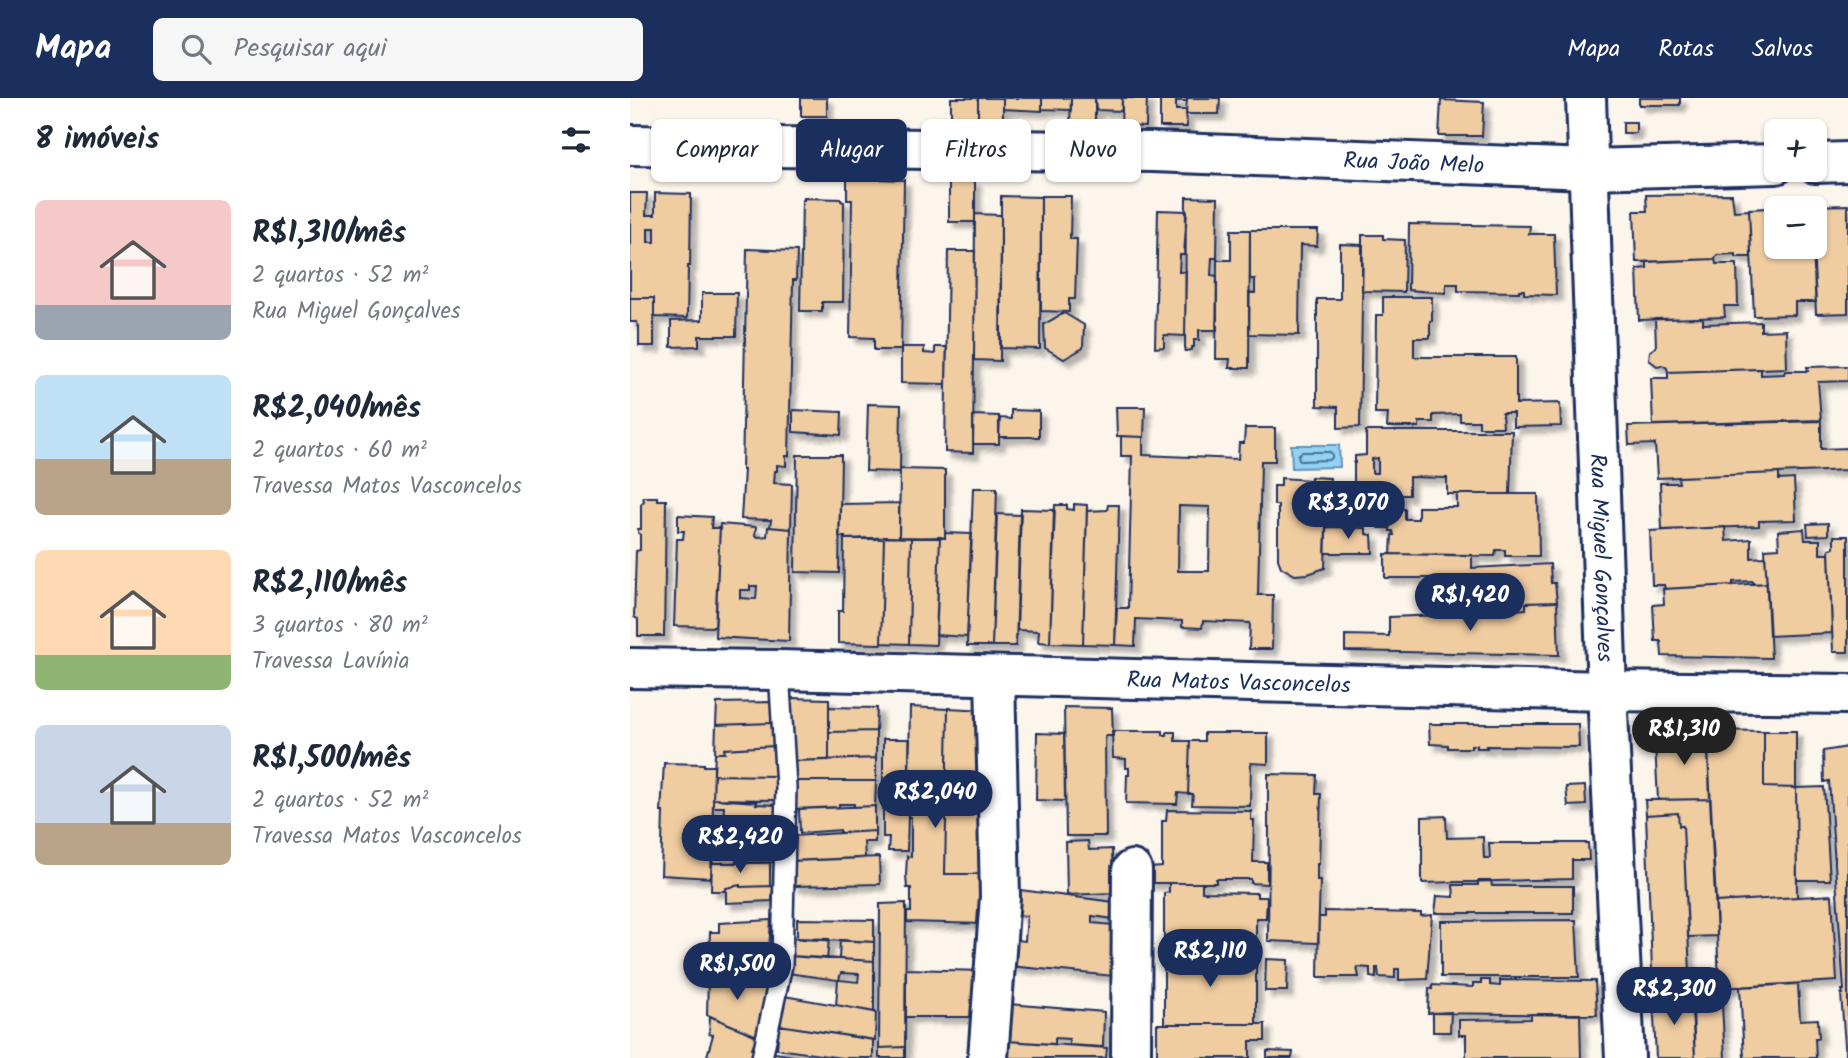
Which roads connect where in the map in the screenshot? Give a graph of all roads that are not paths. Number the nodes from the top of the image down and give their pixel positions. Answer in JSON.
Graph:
{"nodes":[{"id":1,"x":1586,"y":98,"type":"edge"},
{"id":2,"x":630,"y":145,"type":"edge"},
{"id":3,"x":1848,"y":162,"type":"edge"},
{"id":4,"x":1827,"y":163,"type":"edge"},
{"id":5,"x":1764,"y":164,"type":"edge"},
{"id":6,"x":1589,"y":169,"type":"junction"},
{"id":7,"x":630,"y":668,"type":"edge"},
{"id":8,"x":779,"y":670,"type":"junction"},
{"id":9,"x":995,"y":676,"type":"junction"},
{"id":10,"x":1607,"y":691,"type":"junction"},
{"id":11,"x":1848,"y":695,"type":"edge"},
{"id":12,"x":1132,"y":870,"type":"dead end"},
{"id":13,"x":762,"y":1058,"type":"edge"},
{"id":14,"x":988,"y":1058,"type":"edge"},
{"id":15,"x":1131,"y":1058,"type":"edge"},
{"id":16,"x":1625,"y":1058,"type":"edge"}],
"edges":[{"from":1,"to":6,"type":"street","name":"Rua Miguel Gonçalves"},
{"from":2,"to":6,"type":"street","name":"Rua João Melo"},
{"from":3,"to":4,"type":"street"},
{"from":5,"to":6,"type":"street","name":"Rua João Melo"},
{"from":6,"to":10,"type":"street","name":"Rua Miguel Gonçalves"},
{"from":7,"to":8,"type":"street","name":"Rua Matos Vasconcelos"},
{"from":8,"to":9,"type":"street","name":"Rua Matos Vasconcelos"},
{"from":8,"to":13,"type":"lane"},
{"from":9,"to":10,"type":"street","name":"Rua Matos Vasconcelos"},
{"from":9,"to":14,"type":"street"},
{"from":10,"to":11,"type":"street","name":"Rua Matos Vasconcelos"},
{"from":10,"to":16,"type":"street","name":"Rua Miguel Gonçalves"},
{"from":12,"to":15,"type":"street"}]}
